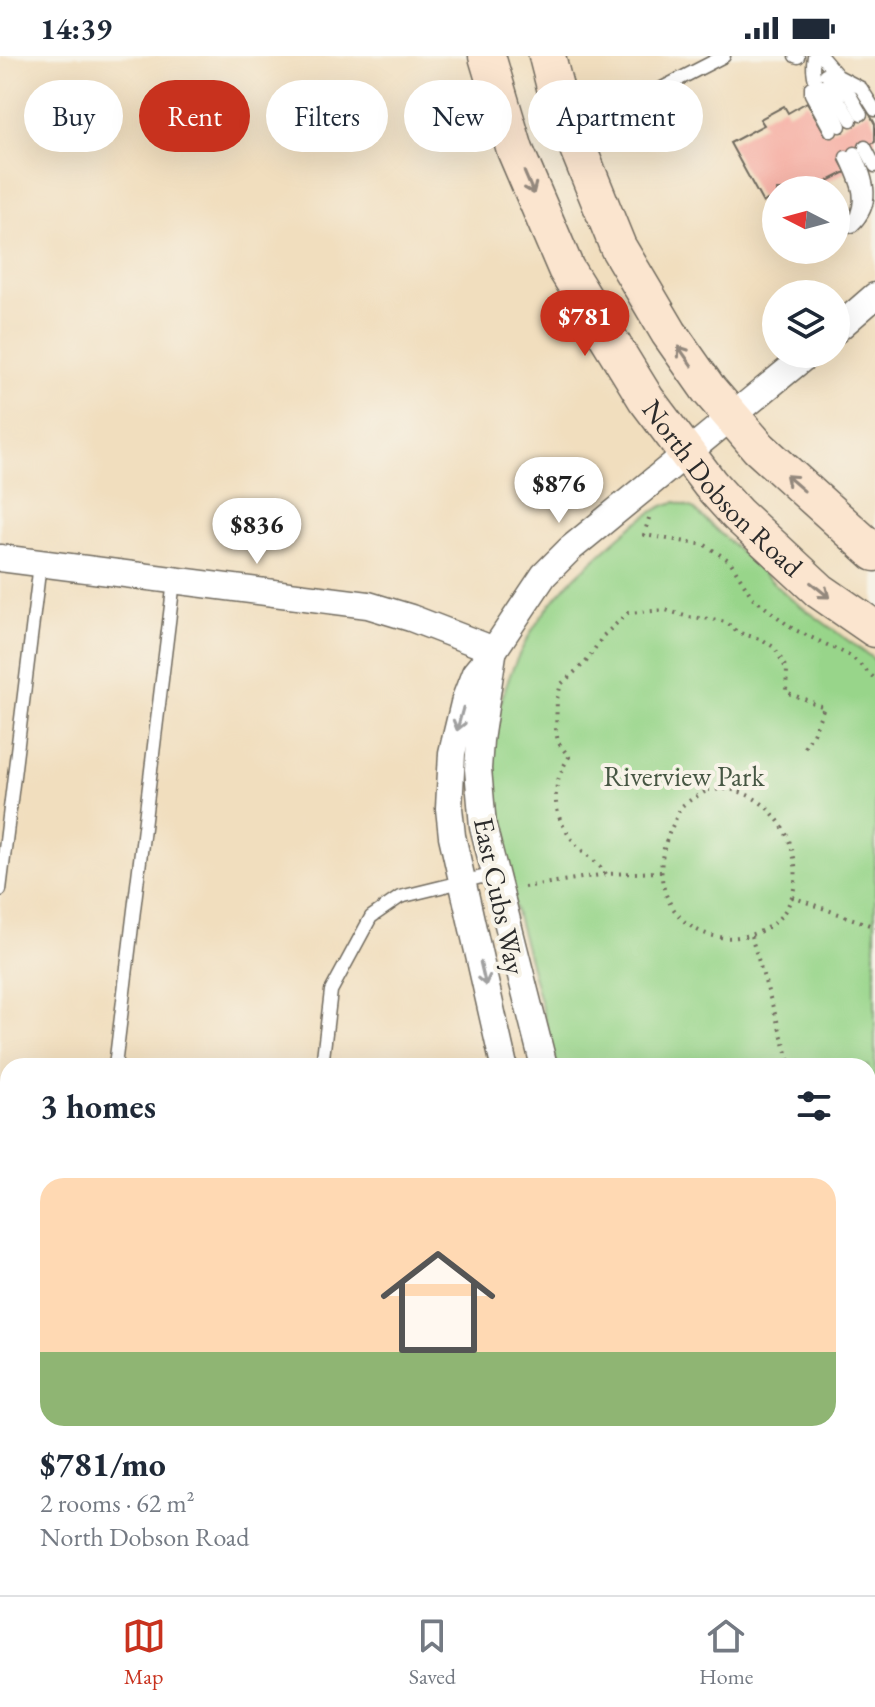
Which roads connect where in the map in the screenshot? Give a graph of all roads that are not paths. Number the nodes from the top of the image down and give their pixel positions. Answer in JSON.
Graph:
{"nodes":[{"id":1,"x":487,"y":56,"type":"edge"},
{"id":2,"x":525,"y":56,"type":"edge"},
{"id":3,"x":547,"y":56,"type":"edge"},
{"id":4,"x":724,"y":56,"type":"edge"},
{"id":5,"x":817,"y":56,"type":"edge"},
{"id":6,"x":543,"y":80,"type":"edge"},
{"id":7,"x":553,"y":80,"type":"edge"},
{"id":8,"x":678,"y":80,"type":"edge"},
{"id":9,"x":875,"y":110,"type":"edge"},
{"id":10,"x":579,"y":152,"type":"edge"},
{"id":11,"x":856,"y":152,"type":"junction"},
{"id":12,"x":875,"y":166,"type":"edge"},
{"id":13,"x":873,"y":204,"type":"edge"},
{"id":14,"x":875,"y":296,"type":"edge"},
{"id":15,"x":850,"y":318,"type":"edge"},
{"id":16,"x":791,"y":368,"type":"edge"},
{"id":17,"x":733,"y":417,"type":"junction"},
{"id":18,"x":688,"y":454,"type":"junction"},
{"id":19,"x":875,"y":553,"type":"edge"},
{"id":20,"x":0,"y":558,"type":"edge"},
{"id":21,"x":40,"y":564,"type":"junction"},
{"id":22,"x":174,"y":581,"type":"junction"},
{"id":23,"x":875,"y":629,"type":"edge"},
{"id":24,"x":494,"y":650,"type":"junction"},
{"id":25,"x":461,"y":881,"type":"junction"},
{"id":26,"x":505,"y":881,"type":"junction"},
{"id":27,"x":0,"y":890,"type":"edge"},
{"id":28,"x":116,"y":1058,"type":"edge"},
{"id":29,"x":323,"y":1058,"type":"edge"},
{"id":30,"x":502,"y":1058,"type":"edge"},
{"id":31,"x":542,"y":1058,"type":"edge"}],
"edges":[{"from":1,"to":18,"type":"main road","name":"North Dobson Road","one_way":true},
{"from":2,"to":6,"type":"main road"},
{"from":3,"to":7,"type":"main road","name":"North Dobson Road"},
{"from":4,"to":8,"type":"lane"},
{"from":5,"to":5,"type":"lane"},
{"from":5,"to":9,"type":"lane"},
{"from":17,"to":10,"type":"main road","name":"North Dobson Road","one_way":true},
{"from":11,"to":12,"type":"lane"},
{"from":11,"to":13,"type":"lane"},
{"from":11,"to":13,"type":"lane"},
{"from":14,"to":15,"type":"street"},
{"from":16,"to":17,"type":"street","name":"East Cubs Way"},
{"from":17,"to":18,"type":"street","name":"East Cubs Way"},
{"from":19,"to":17,"type":"main road","name":"North Dobson Road","one_way":true},
{"from":18,"to":23,"type":"main road","name":"North Dobson Road","one_way":true},
{"from":18,"to":24,"type":"street","name":"East Cubs Way"},
{"from":20,"to":21,"type":"street"},
{"from":21,"to":22,"type":"street"},
{"from":21,"to":27,"type":"lane"},
{"from":22,"to":24,"type":"street"},
{"from":22,"to":28,"type":"lane"},
{"from":24,"to":25,"type":"street","name":"East Cubs Way","one_way":true},
{"from":24,"to":26,"type":"street","name":"East Cubs Way"},
{"from":25,"to":26,"type":"lane"},
{"from":25,"to":29,"type":"lane"},
{"from":25,"to":30,"type":"street","name":"East Cubs Way","one_way":true},
{"from":26,"to":31,"type":"street","name":"East Cubs Way"}]}
